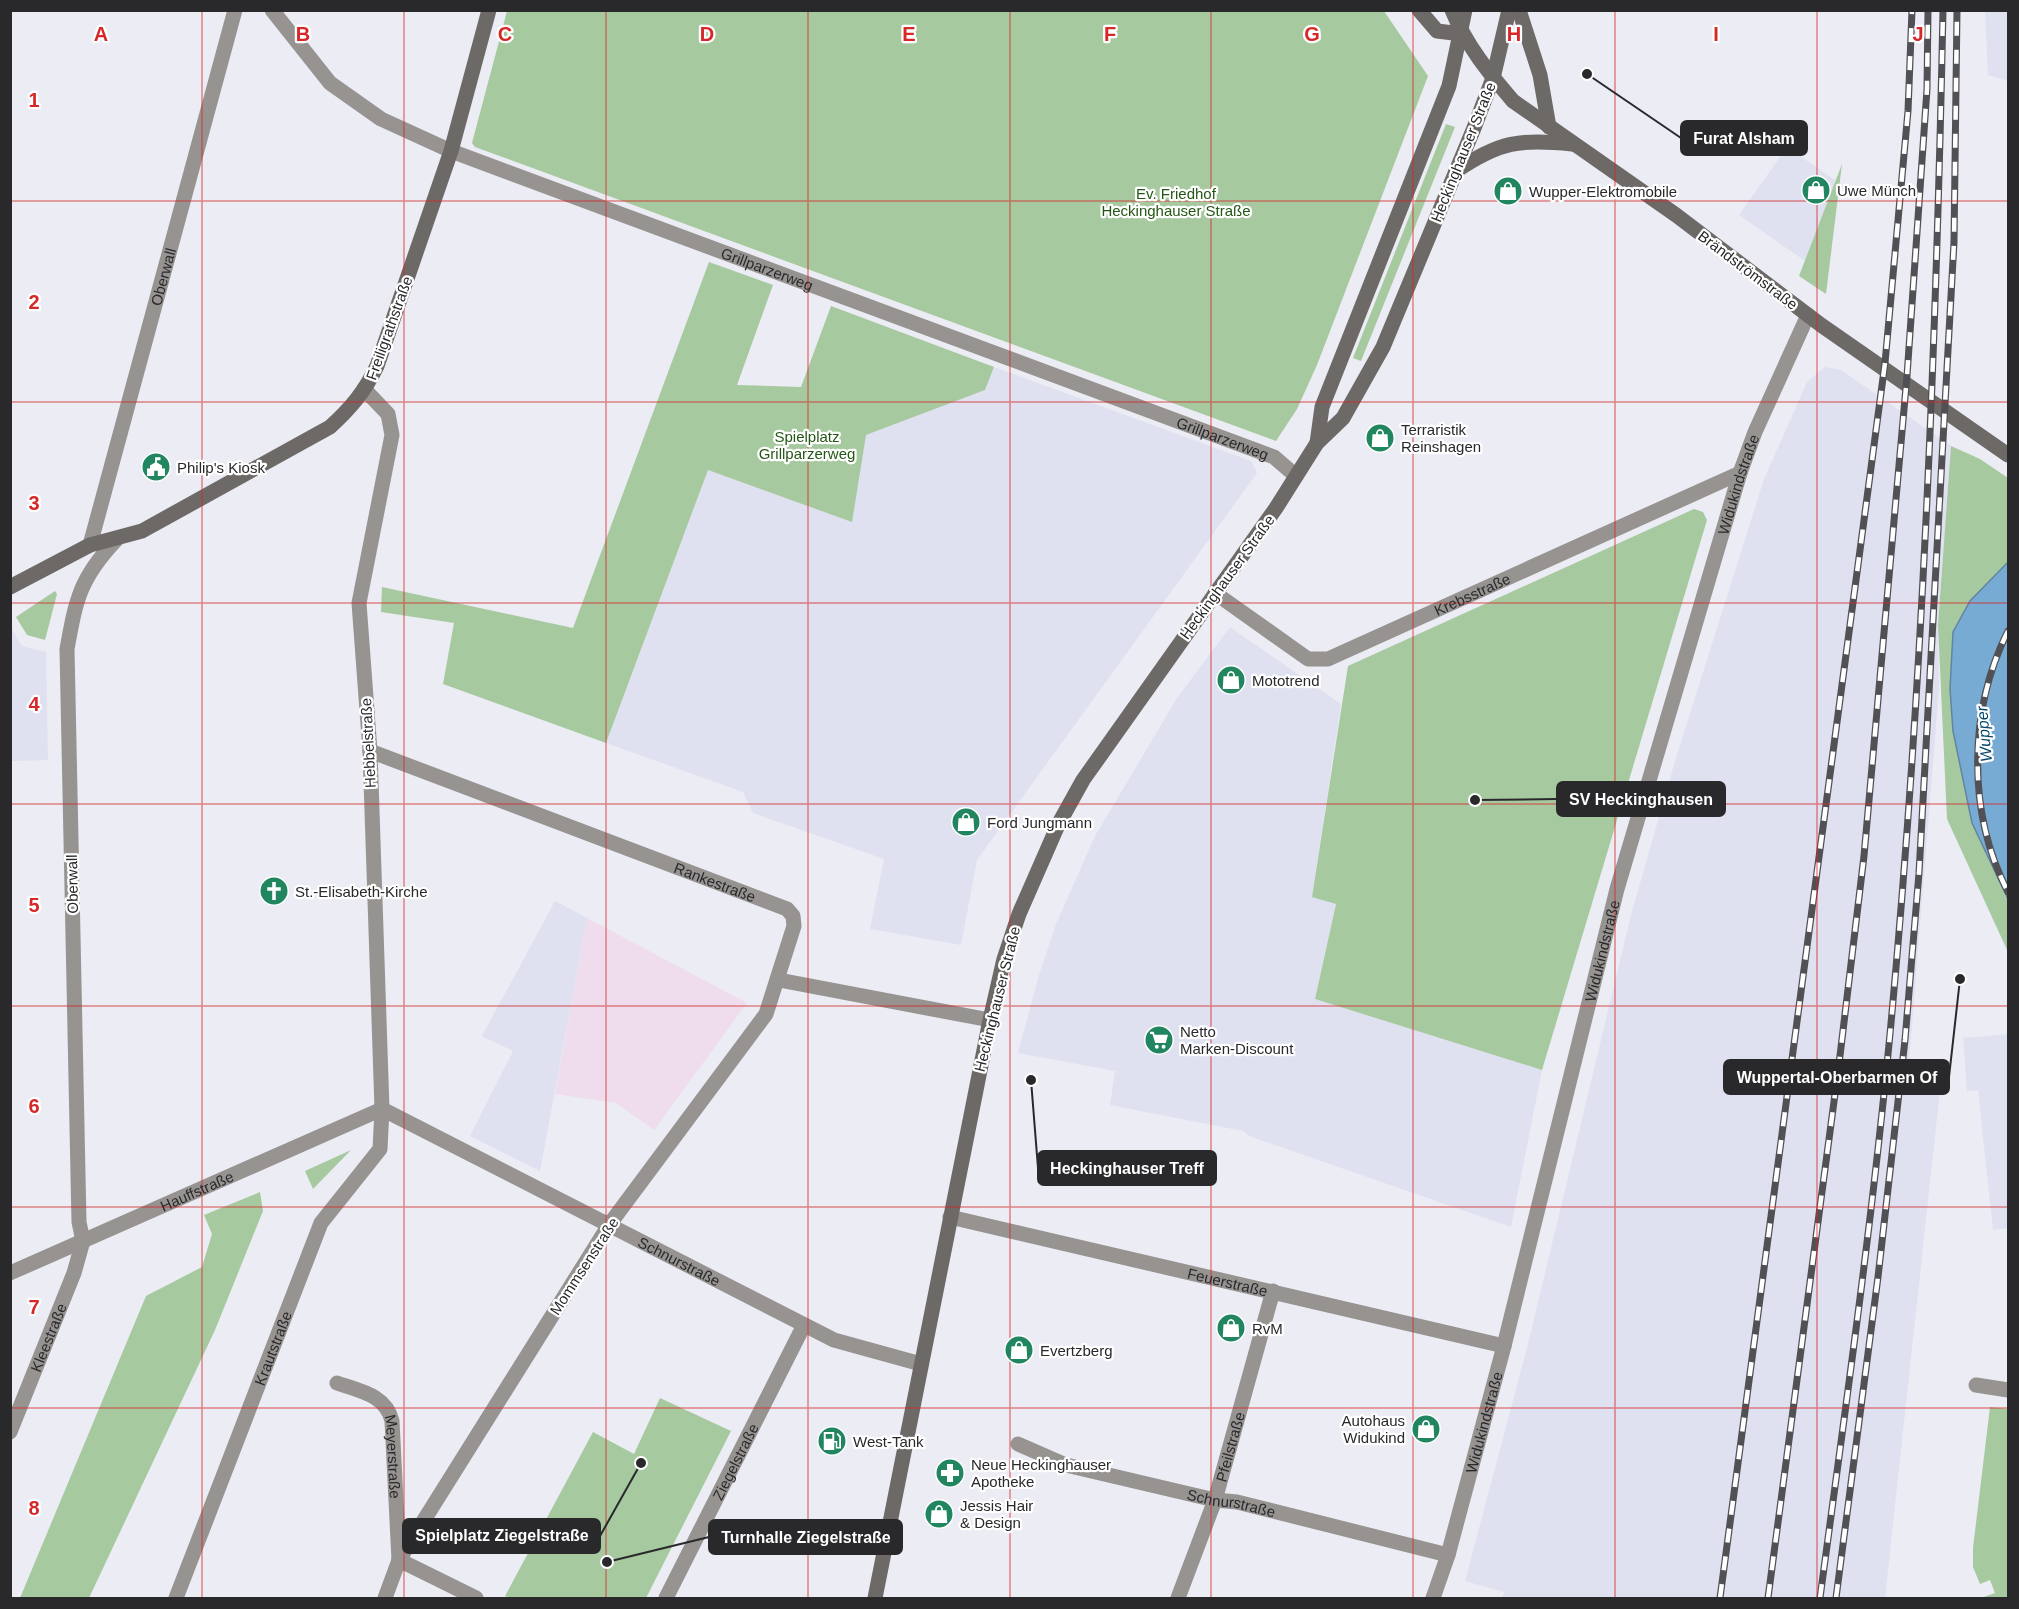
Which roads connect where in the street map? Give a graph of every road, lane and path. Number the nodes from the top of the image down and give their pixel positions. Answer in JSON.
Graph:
{"nodes":[{"id":1,"x":235,"y":10,"type":"edge"},
{"id":2,"x":272,"y":10,"type":"edge"},
{"id":3,"x":489,"y":10,"type":"edge"},
{"id":4,"x":1419,"y":10,"type":"edge"},
{"id":5,"x":1452,"y":10,"type":"edge"},
{"id":6,"x":1465,"y":10,"type":"edge"},
{"id":7,"x":1509,"y":10,"type":"edge"},
{"id":8,"x":1518,"y":10,"type":"edge"},
{"id":9,"x":1462,"y":34,"type":"junction"},
{"id":10,"x":1493,"y":78,"type":"junction"},
{"id":11,"x":1550,"y":127,"type":"junction"},
{"id":12,"x":1572,"y":144,"type":"junction"},
{"id":13,"x":451,"y":151,"type":"junction"},
{"id":14,"x":1456,"y":172,"type":"junction"},
{"id":15,"x":1808,"y":315,"type":"junction"},
{"id":16,"x":365,"y":390,"type":"junction"},
{"id":17,"x":1317,"y":443,"type":"junction"},
{"id":18,"x":2008,"y":455,"type":"edge"},
{"id":19,"x":1740,"y":473,"type":"junction"},
{"id":20,"x":1296,"y":477,"type":"junction"},
{"id":21,"x":116,"y":540,"type":"junction"},
{"id":22,"x":90,"y":545,"type":"junction"},
{"id":23,"x":10,"y":587,"type":"edge"},
{"id":24,"x":1215,"y":593,"type":"junction"},
{"id":25,"x":370,"y":751,"type":"junction"},
{"id":26,"x":779,"y":980,"type":"junction"},
{"id":27,"x":990,"y":1020,"type":"junction"},
{"id":28,"x":382,"y":1109,"type":"junction"},
{"id":29,"x":950,"y":1216,"type":"junction"},
{"id":30,"x":609,"y":1225,"type":"junction"},
{"id":31,"x":83,"y":1241,"type":"junction"},
{"id":32,"x":10,"y":1273,"type":"edge"},
{"id":33,"x":1273,"y":1291,"type":"junction"},
{"id":34,"x":804,"y":1325,"type":"junction"},
{"id":35,"x":1504,"y":1346,"type":"junction"},
{"id":36,"x":921,"y":1364,"type":"junction"},
{"id":37,"x":337,"y":1383,"type":"dead end"},
{"id":38,"x":1976,"y":1385,"type":"dead end"},
{"id":39,"x":2008,"y":1390,"type":"edge"},
{"id":40,"x":10,"y":1432,"type":"edge"},
{"id":41,"x":1018,"y":1444,"type":"dead end"},
{"id":42,"x":1215,"y":1500,"type":"junction"},
{"id":43,"x":1448,"y":1555,"type":"junction"},
{"id":44,"x":399,"y":1560,"type":"junction"},
{"id":45,"x":176,"y":1599,"type":"edge"},
{"id":46,"x":385,"y":1599,"type":"edge"},
{"id":47,"x":476,"y":1599,"type":"edge"},
{"id":48,"x":666,"y":1599,"type":"edge"},
{"id":49,"x":876,"y":1599,"type":"edge"},
{"id":50,"x":1178,"y":1599,"type":"edge"},
{"id":51,"x":1433,"y":1599,"type":"edge"}],
"edges":[{"from":1,"to":22,"type":"street","name":"Oberwall"},
{"from":2,"to":13,"type":"street","name":"Grillparzerweg"},
{"from":3,"to":13,"type":"main road","name":"Freiligrathstraße"},
{"from":4,"to":9,"type":"main road"},
{"from":5,"to":9,"type":"main road","name":"Brändströmstraße"},
{"from":6,"to":9,"type":"main road","name":"Heckinghauser Straße"},
{"from":7,"to":10,"type":"main road","name":"Heckinghauser Straße"},
{"from":8,"to":11,"type":"main road"},
{"from":9,"to":10,"type":"main road","name":"Brändströmstraße"},
{"from":9,"to":17,"type":"main road","name":"Heckinghauser Straße"},
{"from":10,"to":11,"type":"main road","name":"Brändströmstraße"},
{"from":10,"to":14,"type":"main road","name":"Heckinghauser Straße"},
{"from":11,"to":12,"type":"main road","name":"Brändströmstraße"},
{"from":12,"to":14,"type":"main road"},
{"from":12,"to":15,"type":"main road","name":"Brändströmstraße"},
{"from":13,"to":16,"type":"main road","name":"Freiligrathstraße"},
{"from":13,"to":20,"type":"street","name":"Grillparzerweg"},
{"from":14,"to":17,"type":"main road","name":"Heckinghauser Straße"},
{"from":15,"to":18,"type":"main road","name":"Brändströmstraße"},
{"from":15,"to":19,"type":"street","name":"Widukindstraße"},
{"from":16,"to":21,"type":"main road","name":"Freiligrathstraße"},
{"from":16,"to":25,"type":"street","name":"Hebbelstraße"},
{"from":17,"to":20,"type":"main road","name":"Heckinghauser Straße"},
{"from":19,"to":24,"type":"street","name":"Krebsstraße"},
{"from":19,"to":35,"type":"street","name":"Widukindstraße"},
{"from":20,"to":24,"type":"main road","name":"Heckinghauser Straße"},
{"from":21,"to":22,"type":"main road","name":"Freiligrathstraße"},
{"from":21,"to":31,"type":"street","name":"Oberwall"},
{"from":22,"to":23,"type":"main road","name":"Freiligrathstraße"},
{"from":24,"to":27,"type":"main road","name":"Heckinghauser Straße"},
{"from":25,"to":26,"type":"street","name":"Rankestraße"},
{"from":25,"to":28,"type":"street","name":"Hebbelstraße"},
{"from":26,"to":27,"type":"street"},
{"from":26,"to":30,"type":"street","name":"Mommsenstraße"},
{"from":27,"to":29,"type":"main road","name":"Heckinghauser Straße"},
{"from":28,"to":30,"type":"street","name":"Schnurstraße"},
{"from":28,"to":31,"type":"street","name":"Hauffstraße"},
{"from":28,"to":45,"type":"street","name":"Krautstraße"},
{"from":29,"to":33,"type":"street","name":"Feuerstraße"},
{"from":29,"to":36,"type":"main road","name":"Heckinghauser Straße"},
{"from":30,"to":34,"type":"street","name":"Schnurstraße"},
{"from":30,"to":44,"type":"street","name":"Mommsenstraße"},
{"from":31,"to":32,"type":"street","name":"Hauffstraße"},
{"from":31,"to":40,"type":"street","name":"Kleestraße"},
{"from":33,"to":35,"type":"street","name":"Feuerstraße"},
{"from":33,"to":42,"type":"street","name":"Pfeilstraße"},
{"from":34,"to":36,"type":"street","name":"Schnurstraße"},
{"from":34,"to":48,"type":"street","name":"Ziegelstraße"},
{"from":35,"to":43,"type":"street","name":"Widukindstraße"},
{"from":36,"to":49,"type":"main road","name":"Heckinghauser Straße"},
{"from":37,"to":44,"type":"street","name":"Meyerstraße"},
{"from":38,"to":39,"type":"street"},
{"from":41,"to":42,"type":"street","name":"Schnurstraße"},
{"from":42,"to":43,"type":"street","name":"Schnurstraße"},
{"from":42,"to":50,"type":"street","name":"Pfeilstraße"},
{"from":43,"to":51,"type":"street","name":"Widukindstraße"},
{"from":44,"to":46,"type":"street","name":"Meyerstraße"},
{"from":44,"to":47,"type":"street"}]}
